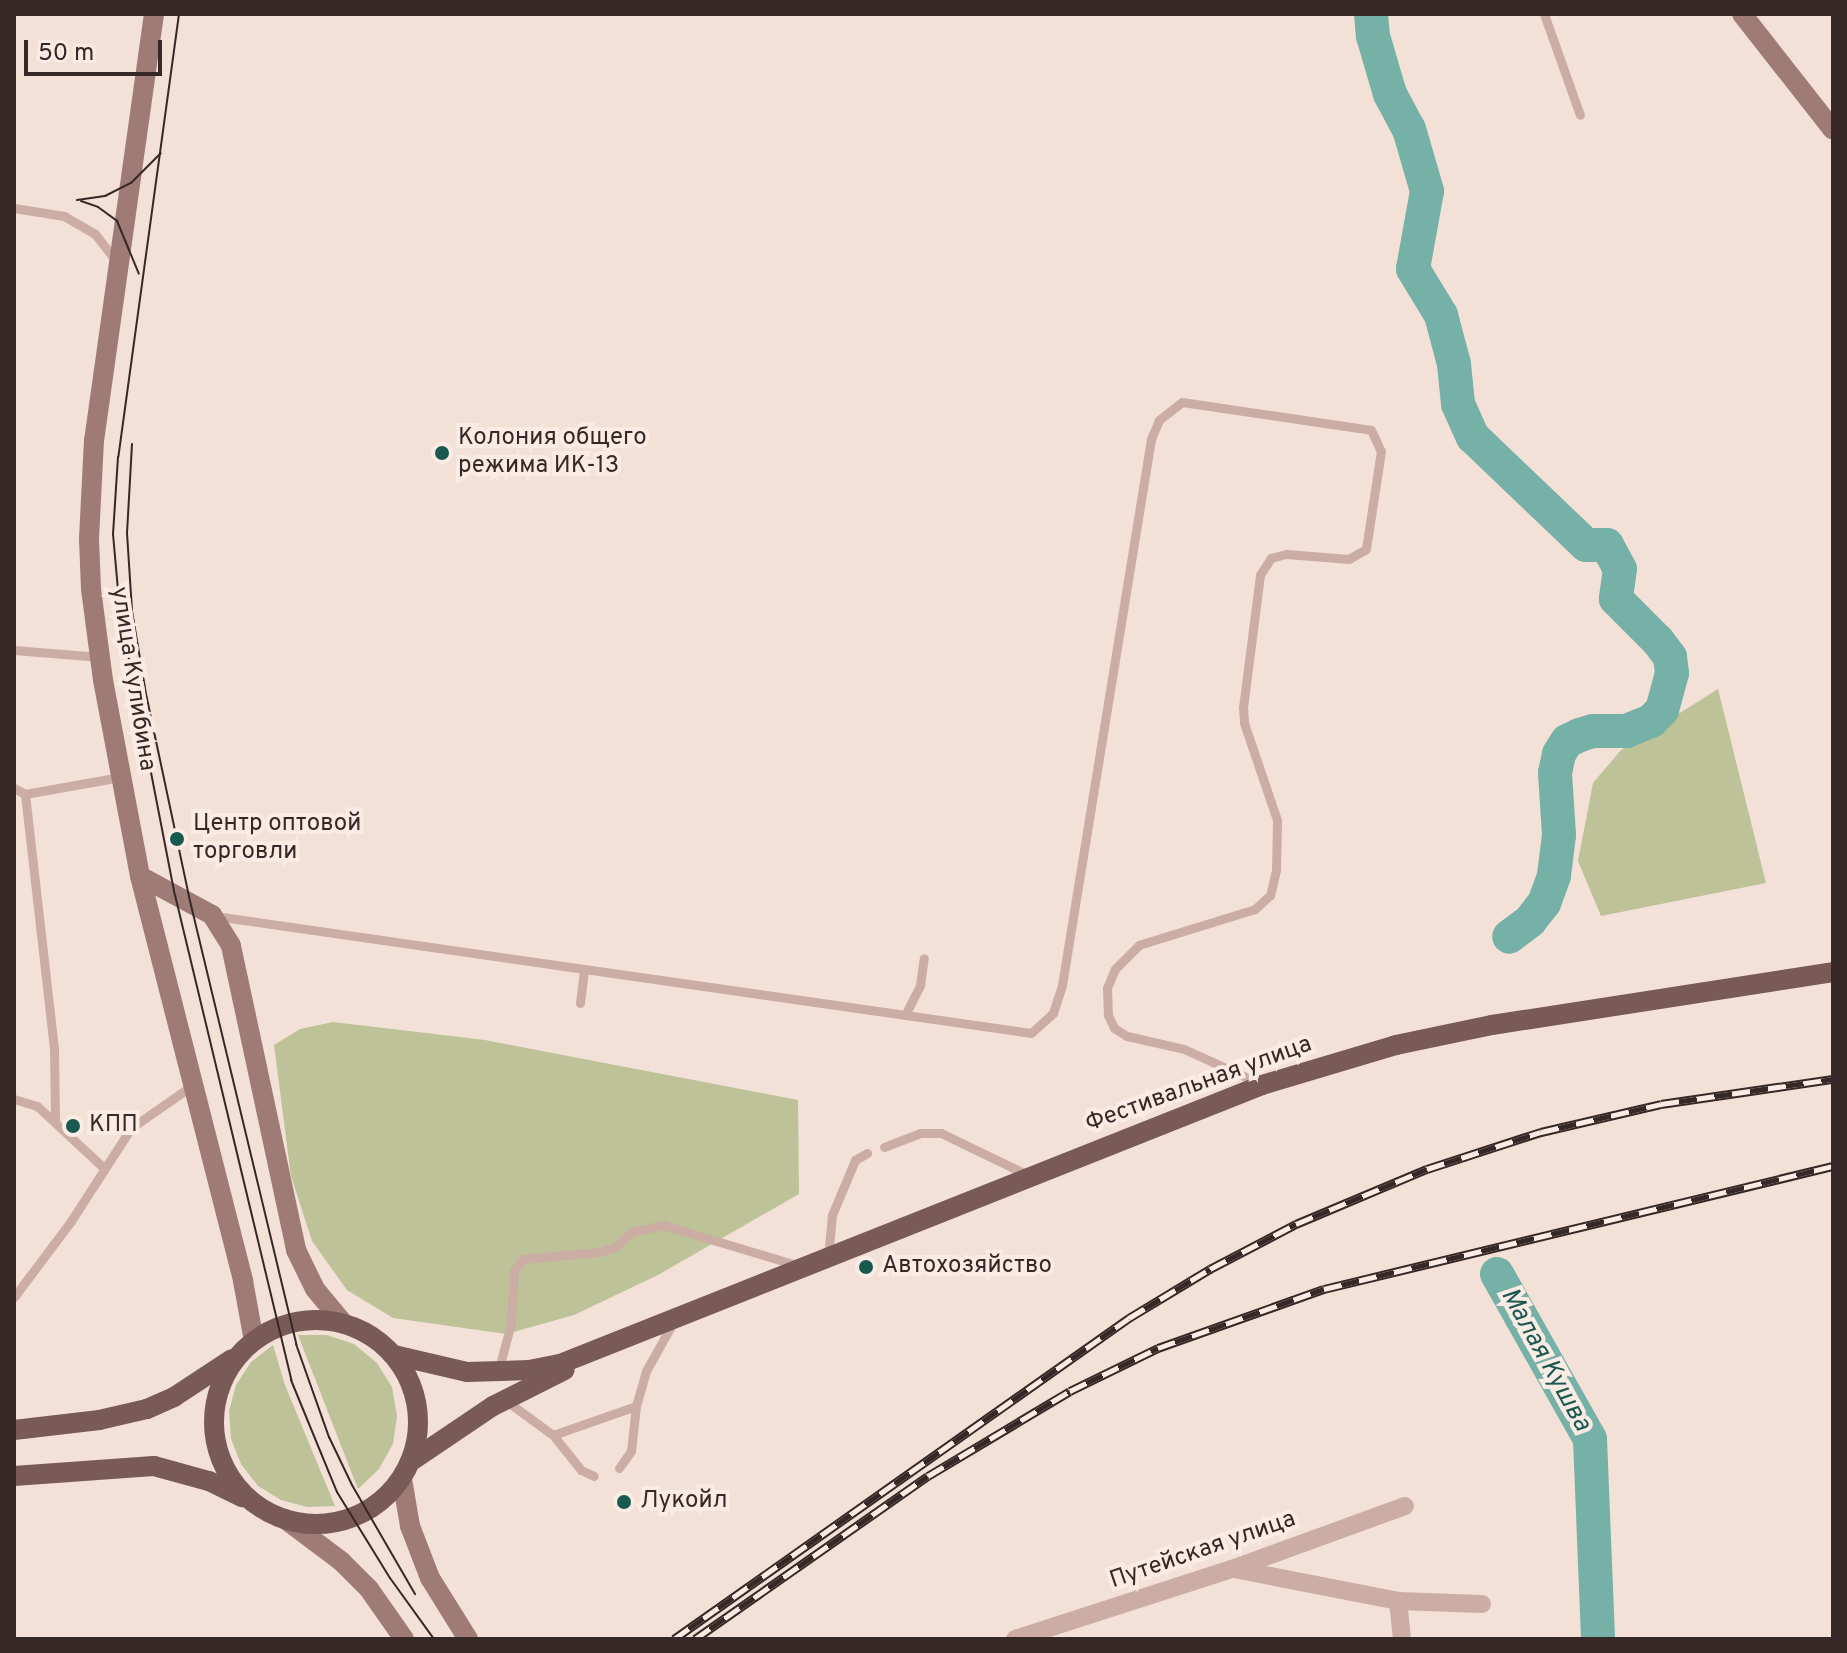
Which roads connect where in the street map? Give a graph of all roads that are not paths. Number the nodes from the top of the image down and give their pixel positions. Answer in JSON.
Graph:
{"nodes":[{"id":1,"x":154,"y":14,"type":"edge"},
{"id":2,"x":1544,"y":14,"type":"edge"},
{"id":3,"x":1742,"y":14,"type":"edge"},
{"id":4,"x":1580,"y":115,"type":"dead end"},
{"id":5,"x":1833,"y":130,"type":"edge"},
{"id":6,"x":14,"y":208,"type":"edge"},
{"id":7,"x":119,"y":265,"type":"junction"},
{"id":8,"x":14,"y":650,"type":"edge"},
{"id":9,"x":100,"y":657,"type":"junction"},
{"id":10,"x":120,"y":777,"type":"junction"},
{"id":11,"x":14,"y":788,"type":"edge"},
{"id":12,"x":25,"y":794,"type":"junction"},
{"id":13,"x":140,"y":876,"type":"junction"},
{"id":14,"x":212,"y":915,"type":"junction"},
{"id":15,"x":924,"y":958,"type":"dead end"},
{"id":16,"x":584,"y":969,"type":"junction"},
{"id":17,"x":1833,"y":972,"type":"edge"},
{"id":18,"x":580,"y":1003,"type":"dead end"},
{"id":19,"x":905,"y":1015,"type":"junction"},
{"id":20,"x":194,"y":1084,"type":"junction"},
{"id":21,"x":1262,"y":1085,"type":"junction"},
{"id":22,"x":14,"y":1099,"type":"edge"},
{"id":23,"x":55,"y":1122,"type":"junction"},
{"id":24,"x":884,"y":1147,"type":"dead end"},
{"id":25,"x":867,"y":1153,"type":"dead end"},
{"id":26,"x":104,"y":1168,"type":"junction"},
{"id":27,"x":1030,"y":1176,"type":"junction"},
{"id":28,"x":828,"y":1258,"type":"junction"},
{"id":29,"x":807,"y":1267,"type":"junction"},
{"id":30,"x":14,"y":1297,"type":"edge"},
{"id":31,"x":674,"y":1320,"type":"junction"},
{"id":32,"x":344,"y":1324,"type":"junction"},
{"id":33,"x":611,"y":1345,"type":"junction"},
{"id":34,"x":248,"y":1347,"type":"junction"},
{"id":35,"x":394,"y":1355,"type":"junction"},
{"id":36,"x":498,"y":1372,"type":"junction"},
{"id":37,"x":505,"y":1400,"type":"junction"},
{"id":38,"x":636,"y":1406,"type":"junction"},
{"id":39,"x":14,"y":1430,"type":"edge"},
{"id":40,"x":553,"y":1435,"type":"junction"},
{"id":41,"x":619,"y":1468,"type":"dead end"},
{"id":42,"x":406,"y":1470,"type":"junction"},
{"id":43,"x":14,"y":1476,"type":"edge"},
{"id":44,"x":594,"y":1476,"type":"dead end"},
{"id":45,"x":257,"y":1505,"type":"junction"},
{"id":46,"x":1405,"y":1506,"type":"dead end"},
{"id":47,"x":285,"y":1519,"type":"junction"},
{"id":48,"x":1232,"y":1569,"type":"junction"},
{"id":49,"x":1398,"y":1601,"type":"junction"},
{"id":50,"x":1482,"y":1604,"type":"dead end"},
{"id":51,"x":404,"y":1639,"type":"edge"},
{"id":52,"x":468,"y":1639,"type":"edge"},
{"id":53,"x":1015,"y":1639,"type":"edge"},
{"id":54,"x":1402,"y":1639,"type":"edge"}],
"edges":[{"from":1,"to":7,"type":"street","name":"улица Кулибина"},
{"from":2,"to":4,"type":"lane"},
{"from":3,"to":5,"type":"street"},
{"from":6,"to":7,"type":"lane"},
{"from":7,"to":9,"type":"street","name":"улица Кулибина"},
{"from":8,"to":9,"type":"lane"},
{"from":9,"to":10,"type":"street","name":"улица Кулибина"},
{"from":10,"to":12,"type":"lane"},
{"from":10,"to":13,"type":"street","name":"улица Кулибина"},
{"from":11,"to":12,"type":"lane"},
{"from":12,"to":23,"type":"lane"},
{"from":13,"to":14,"type":"street"},
{"from":13,"to":20,"type":"street","name":"улица Кулибина"},
{"from":14,"to":16,"type":"lane"},
{"from":14,"to":32,"type":"street"},
{"from":15,"to":19,"type":"lane"},
{"from":16,"to":18,"type":"lane"},
{"from":16,"to":19,"type":"lane"},
{"from":17,"to":21,"type":"main road","name":"Фестивальная улица"},
{"from":19,"to":21,"type":"lane"},
{"from":20,"to":26,"type":"lane"},
{"from":20,"to":34,"type":"street","name":"улица Кулибина"},
{"from":21,"to":27,"type":"main road","name":"Фестивальная улица"},
{"from":22,"to":23,"type":"lane"},
{"from":23,"to":26,"type":"lane"},
{"from":24,"to":27,"type":"lane"},
{"from":25,"to":28,"type":"lane"},
{"from":26,"to":30,"type":"lane"},
{"from":27,"to":28,"type":"main road","name":"Фестивальная улица"},
{"from":28,"to":29,"type":"main road","name":"Фестивальная улица"},
{"from":29,"to":31,"type":"main road","name":"Фестивальная улица"},
{"from":29,"to":36,"type":"lane"},
{"from":31,"to":33,"type":"main road","name":"Фестивальная улица"},
{"from":31,"to":38,"type":"lane"},
{"from":32,"to":34,"type":"main road"},
{"from":32,"to":35,"type":"main road"},
{"from":33,"to":36,"type":"main road","name":"Фестивальная улица"},
{"from":33,"to":37,"type":"main road","name":"Фестивальная улица"},
{"from":34,"to":39,"type":"main road"},
{"from":34,"to":45,"type":"main road"},
{"from":35,"to":36,"type":"main road","name":"Фестивальная улица"},
{"from":35,"to":42,"type":"main road"},
{"from":37,"to":40,"type":"lane"},
{"from":37,"to":42,"type":"main road","name":"Фестивальная улица"},
{"from":38,"to":40,"type":"lane"},
{"from":38,"to":41,"type":"lane"},
{"from":40,"to":44,"type":"lane"},
{"from":42,"to":47,"type":"main road"},
{"from":42,"to":52,"type":"street"},
{"from":43,"to":45,"type":"main road"},
{"from":45,"to":47,"type":"main road"},
{"from":46,"to":48,"type":"street","name":"Путейская улица"},
{"from":47,"to":51,"type":"street"},
{"from":48,"to":49,"type":"street"},
{"from":48,"to":53,"type":"street","name":"Путейская улица"},
{"from":49,"to":50,"type":"street"},
{"from":49,"to":54,"type":"street"}]}
